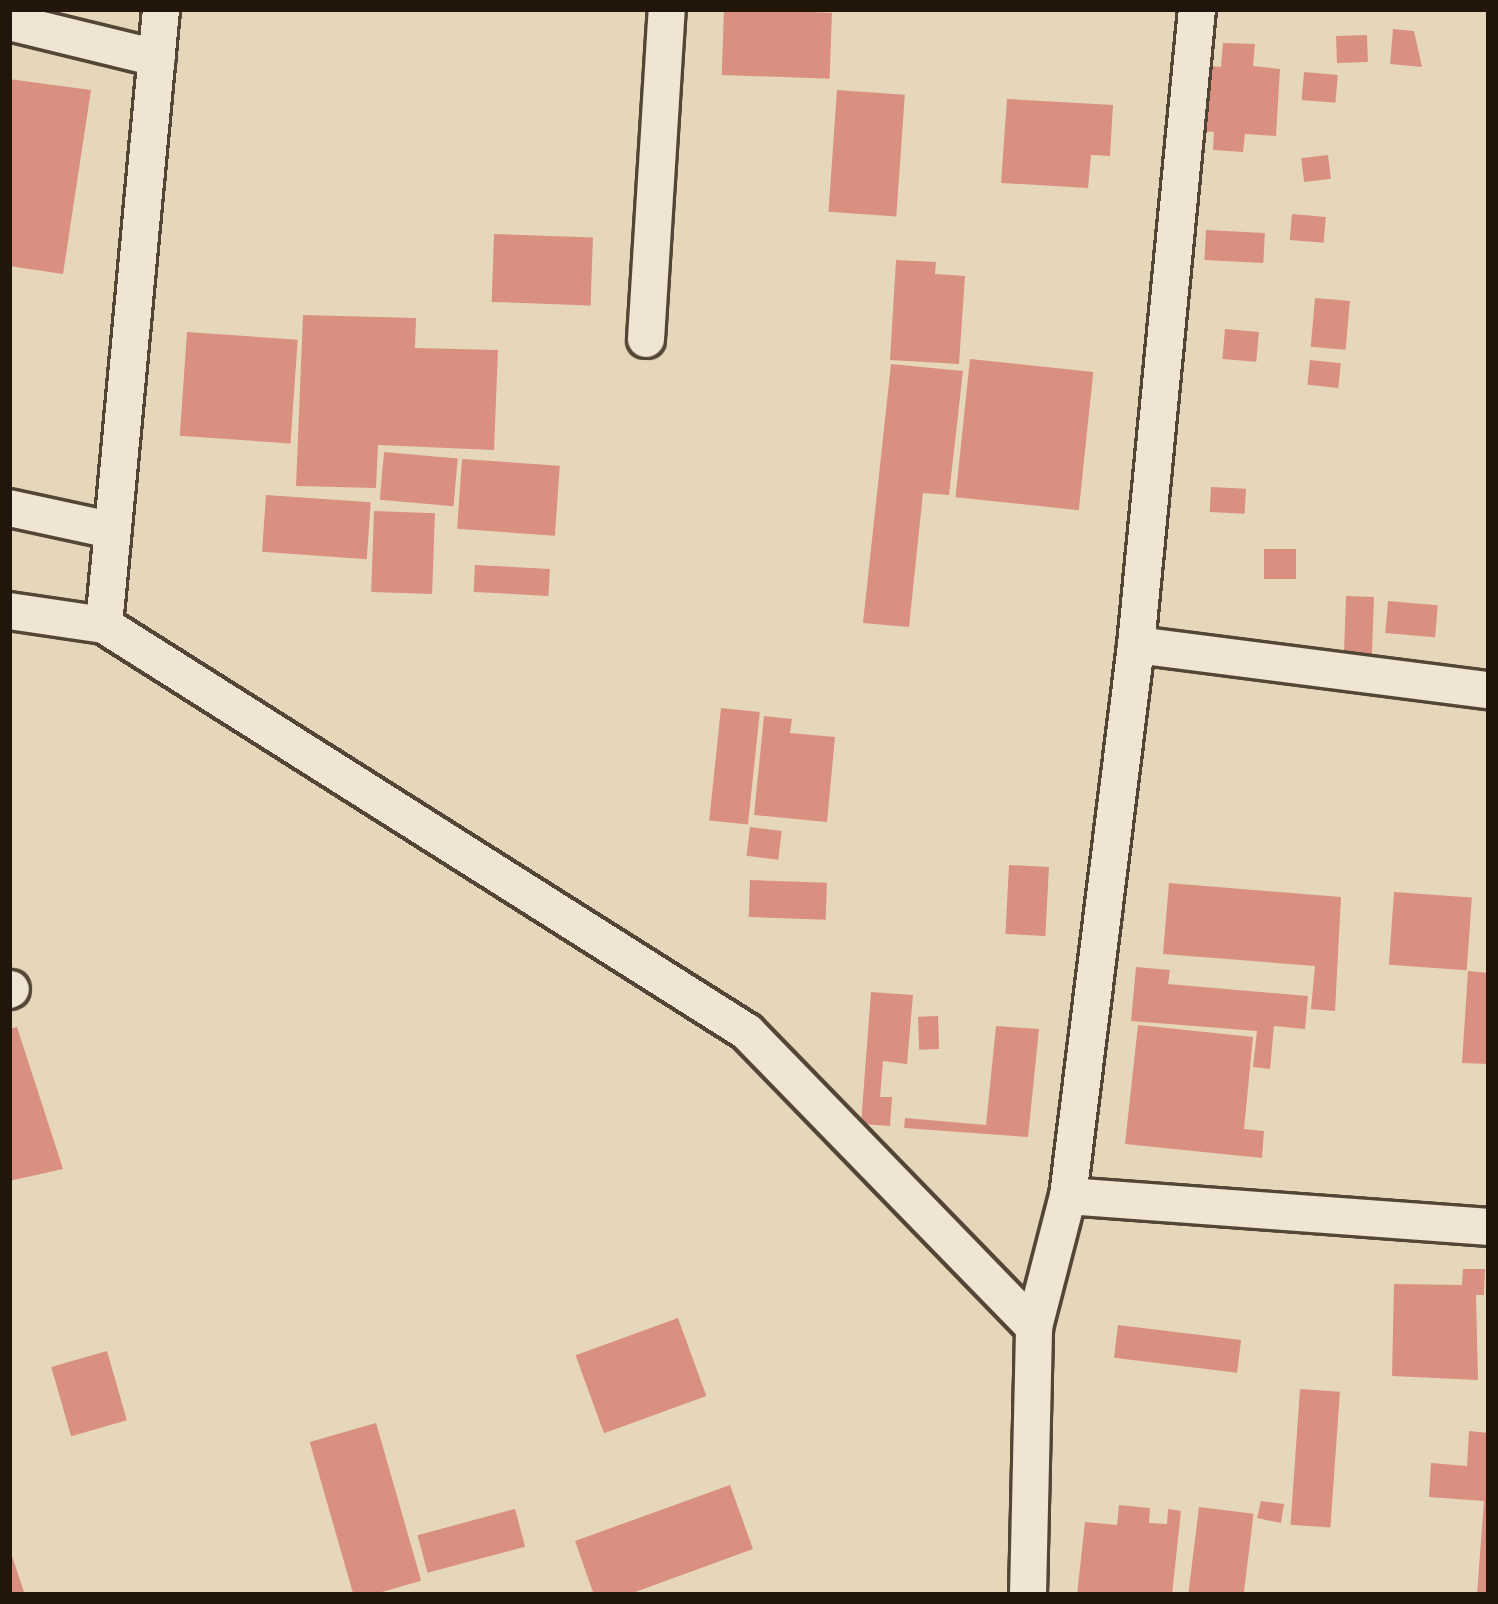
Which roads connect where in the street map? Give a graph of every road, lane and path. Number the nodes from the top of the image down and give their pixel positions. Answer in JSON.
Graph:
{"nodes":[{"id":1,"x":161,"y":9,"type":"edge"},
{"id":2,"x":667,"y":9,"type":"edge"},
{"id":3,"x":1197,"y":9,"type":"edge"},
{"id":4,"x":9,"y":22,"type":"edge"},
{"id":5,"x":157,"y":58,"type":"junction"},
{"id":6,"x":646,"y":339,"type":"dead end"},
{"id":7,"x":9,"y":508,"type":"edge"},
{"id":8,"x":111,"y":530,"type":"junction"},
{"id":9,"x":9,"y":611,"type":"edge"},
{"id":10,"x":104,"y":625,"type":"junction"},
{"id":11,"x":1136,"y":645,"type":"junction"},
{"id":12,"x":1489,"y":690,"type":"edge"},
{"id":13,"x":1068,"y":1196,"type":"junction"},
{"id":14,"x":1489,"y":1227,"type":"edge"},
{"id":15,"x":1034,"y":1327,"type":"junction"},
{"id":16,"x":1028,"y":1595,"type":"edge"}],
"edges":[{"from":1,"to":5,"type":"street"},
{"from":2,"to":6,"type":"street"},
{"from":3,"to":11,"type":"street"},
{"from":4,"to":5,"type":"street"},
{"from":5,"to":8,"type":"street"},
{"from":7,"to":8,"type":"street"},
{"from":8,"to":10,"type":"street"},
{"from":9,"to":10,"type":"street"},
{"from":10,"to":15,"type":"street"},
{"from":11,"to":12,"type":"street"},
{"from":11,"to":13,"type":"street"},
{"from":13,"to":14,"type":"street"},
{"from":13,"to":15,"type":"street"},
{"from":15,"to":16,"type":"street"}]}
